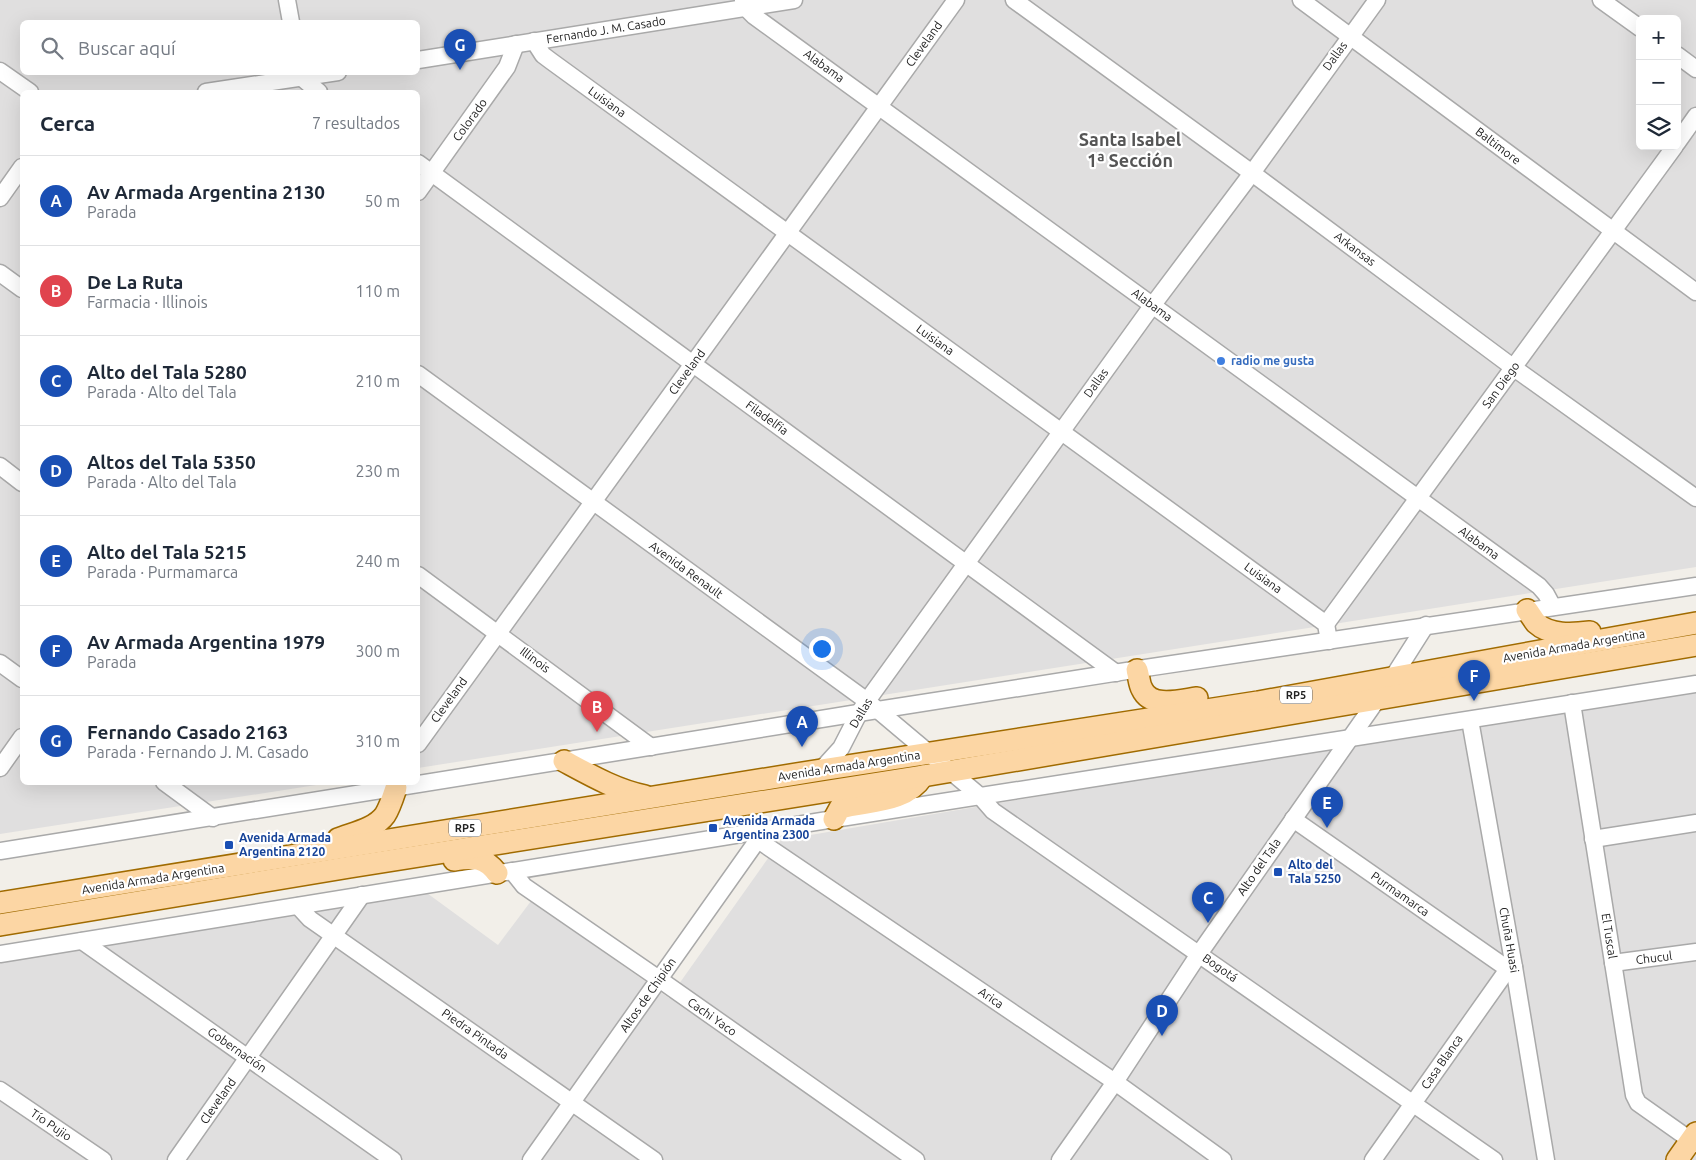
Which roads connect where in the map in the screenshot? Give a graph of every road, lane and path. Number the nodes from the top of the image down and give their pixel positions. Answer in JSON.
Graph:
{"nodes":[{"id":1,"x":287,"y":0,"type":"edge"},
{"id":2,"x":794,"y":0,"type":"edge"},
{"id":3,"x":956,"y":0,"type":"edge"},
{"id":4,"x":1014,"y":0,"type":"edge"},
{"id":5,"x":1301,"y":0,"type":"edge"},
{"id":6,"x":1377,"y":0,"type":"edge"},
{"id":7,"x":1601,"y":0,"type":"edge"},
{"id":8,"x":744,"y":4,"type":"edge"},
{"id":9,"x":291,"y":20,"type":"edge"},
{"id":10,"x":1636,"y":25,"type":"edge"},
{"id":11,"x":1350,"y":36,"type":"junction"},
{"id":12,"x":534,"y":41,"type":"junction"},
{"id":13,"x":516,"y":44,"type":"junction"},
{"id":14,"x":1681,"y":58,"type":"edge"},
{"id":15,"x":420,"y":60,"type":"edge"},
{"id":16,"x":1696,"y":69,"type":"edge"},
{"id":17,"x":0,"y":71,"type":"edge"},
{"id":18,"x":301,"y":75,"type":"edge"},
{"id":19,"x":27,"y":90,"type":"edge"},
{"id":20,"x":217,"y":90,"type":"edge"},
{"id":21,"x":317,"y":90,"type":"edge"},
{"id":22,"x":879,"y":106,"type":"junction"},
{"id":23,"x":1696,"y":116,"type":"edge"},
{"id":24,"x":1681,"y":137,"type":"edge"},
{"id":25,"x":1672,"y":150,"type":"edge"},
{"id":26,"x":420,"y":165,"type":"edge"},
{"id":27,"x":20,"y":170,"type":"edge"},
{"id":28,"x":1252,"y":172,"type":"junction"},
{"id":29,"x":431,"y":173,"type":"junction"},
{"id":30,"x":420,"y":189,"type":"edge"},
{"id":31,"x":0,"y":198,"type":"edge"},
{"id":32,"x":1613,"y":232,"type":"junction"},
{"id":33,"x":787,"y":233,"type":"junction"},
{"id":34,"x":0,"y":273,"type":"edge"},
{"id":35,"x":20,"y":288,"type":"edge"},
{"id":36,"x":1696,"y":292,"type":"edge"},
{"id":37,"x":1152,"y":306,"type":"junction"},
{"id":38,"x":692,"y":364,"type":"junction"},
{"id":39,"x":1514,"y":368,"type":"junction"},
{"id":40,"x":420,"y":375,"type":"edge"},
{"id":41,"x":1061,"y":431,"type":"junction"},
{"id":42,"x":0,"y":466,"type":"edge"},
{"id":43,"x":20,"y":481,"type":"edge"},
{"id":44,"x":1418,"y":498,"type":"junction"},
{"id":45,"x":1696,"y":498,"type":"edge"},
{"id":46,"x":592,"y":501,"type":"junction"},
{"id":47,"x":966,"y":564,"type":"junction"},
{"id":48,"x":420,"y":576,"type":"edge"},
{"id":49,"x":1696,"y":586,"type":"edge"},
{"id":50,"x":1553,"y":607,"type":"junction"},
{"id":51,"x":1527,"y":610,"type":"junction"},
{"id":52,"x":1696,"y":623,"type":"edge"},
{"id":53,"x":1326,"y":624,"type":"junction"},
{"id":54,"x":1426,"y":624,"type":"junction"},
{"id":55,"x":1662,"y":630,"type":"junction"},
{"id":56,"x":497,"y":632,"type":"junction"},
{"id":57,"x":1329,"y":641,"type":"junction"},
{"id":58,"x":1696,"y":645,"type":"edge"},
{"id":59,"x":0,"y":663,"type":"edge"},
{"id":60,"x":1137,"y":670,"type":"junction"},
{"id":61,"x":1116,"y":673,"type":"junction"},
{"id":62,"x":1393,"y":677,"type":"junction"},
{"id":63,"x":20,"y":678,"type":"edge"},
{"id":64,"x":1696,"y":684,"type":"edge"},
{"id":65,"x":1378,"y":698,"type":"junction"},
{"id":66,"x":1258,"y":702,"type":"junction"},
{"id":67,"x":1572,"y":703,"type":"junction"},
{"id":68,"x":868,"y":708,"type":"junction"},
{"id":69,"x":1470,"y":720,"type":"junction"},
{"id":70,"x":1350,"y":738,"type":"junction"},
{"id":71,"x":20,"y":740,"type":"edge"},
{"id":72,"x":420,"y":741,"type":"edge"},
{"id":73,"x":652,"y":747,"type":"junction"},
{"id":74,"x":929,"y":753,"type":"junction"},
{"id":75,"x":564,"y":761,"type":"junction"},
{"id":76,"x":0,"y":768,"type":"edge"},
{"id":77,"x":821,"y":770,"type":"junction"},
{"id":78,"x":950,"y":771,"type":"junction"},
{"id":79,"x":923,"y":776,"type":"junction"},
{"id":80,"x":420,"y":782,"type":"edge"},
{"id":81,"x":168,"y":785,"type":"edge"},
{"id":82,"x":397,"y":785,"type":"edge"},
{"id":83,"x":980,"y":796,"type":"junction"},
{"id":84,"x":655,"y":798,"type":"junction"},
{"id":85,"x":213,"y":818,"type":"junction"},
{"id":86,"x":834,"y":819,"type":"junction"},
{"id":87,"x":1293,"y":819,"type":"junction"},
{"id":88,"x":1696,"y":823,"type":"edge"},
{"id":89,"x":761,"y":835,"type":"junction"},
{"id":90,"x":1593,"y":839,"type":"junction"},
{"id":91,"x":0,"y":851,"type":"edge"},
{"id":92,"x":308,"y":854,"type":"junction"},
{"id":93,"x":350,"y":867,"type":"junction"},
{"id":94,"x":505,"y":872,"type":"junction"},
{"id":95,"x":0,"y":890,"type":"edge"},
{"id":96,"x":86,"y":890,"type":"junction"},
{"id":97,"x":362,"y":896,"type":"junction"},
{"id":98,"x":0,"y":902,"type":"edge"},
{"id":99,"x":298,"y":906,"type":"junction"},
{"id":100,"x":0,"y":925,"type":"edge"},
{"id":101,"x":334,"y":935,"type":"junction"},
{"id":102,"x":82,"y":941,"type":"junction"},
{"id":103,"x":1696,"y":952,"type":"edge"},
{"id":104,"x":0,"y":954,"type":"edge"},
{"id":105,"x":1199,"y":954,"type":"junction"},
{"id":106,"x":1613,"y":963,"type":"junction"},
{"id":107,"x":1511,"y":968,"type":"junction"},
{"id":108,"x":659,"y":979,"type":"junction"},
{"id":109,"x":248,"y":1058,"type":"junction"},
{"id":110,"x":1115,"y":1082,"type":"junction"},
{"id":111,"x":0,"y":1090,"type":"edge"},
{"id":112,"x":572,"y":1102,"type":"junction"},
{"id":113,"x":1413,"y":1103,"type":"junction"},
{"id":114,"x":1694,"y":1139,"type":"edge"},
{"id":115,"x":103,"y":1160,"type":"edge"},
{"id":116,"x":176,"y":1160,"type":"edge"},
{"id":117,"x":393,"y":1160,"type":"edge"},
{"id":118,"x":532,"y":1160,"type":"edge"},
{"id":119,"x":654,"y":1160,"type":"edge"},
{"id":120,"x":916,"y":1160,"type":"edge"},
{"id":121,"x":1060,"y":1160,"type":"edge"},
{"id":122,"x":1223,"y":1160,"type":"edge"},
{"id":123,"x":1373,"y":1160,"type":"edge"},
{"id":124,"x":1494,"y":1160,"type":"edge"},
{"id":125,"x":1546,"y":1160,"type":"edge"},
{"id":126,"x":1677,"y":1160,"type":"edge"}],
"edges":[{"from":1,"to":9,"type":"street"},
{"from":2,"to":8,"type":"street","name":"Fernando J. M. Casado"},
{"from":3,"to":22,"type":"street","name":"Cleveland"},
{"from":4,"to":28,"type":"street","name":"Arkansas"},
{"from":5,"to":11,"type":"street","name":"Baltimore"},
{"from":6,"to":11,"type":"street","name":"Dallas"},
{"from":7,"to":10,"type":"street"},
{"from":8,"to":12,"type":"street","name":"Fernando J. M. Casado"},
{"from":8,"to":22,"type":"street","name":"Alabama"},
{"from":11,"to":28,"type":"street","name":"Dallas"},
{"from":11,"to":32,"type":"street","name":"Baltimore"},
{"from":12,"to":13,"type":"street","name":"Fernando J. M. Casado"},
{"from":12,"to":33,"type":"street","name":"Luisiana"},
{"from":13,"to":15,"type":"street","name":"Fernando J. M. Casado"},
{"from":13,"to":29,"type":"street","name":"Colorado"},
{"from":14,"to":16,"type":"street"},
{"from":17,"to":19,"type":"street"},
{"from":18,"to":20,"type":"street"},
{"from":18,"to":21,"type":"street"},
{"from":22,"to":33,"type":"street","name":"Cleveland"},
{"from":22,"to":37,"type":"street","name":"Alabama"},
{"from":23,"to":24,"type":"street"},
{"from":25,"to":32,"type":"street","name":"San Diego"},
{"from":26,"to":29,"type":"street","name":"Filadelfia"},
{"from":27,"to":31,"type":"street"},
{"from":28,"to":37,"type":"street","name":"Dallas"},
{"from":28,"to":39,"type":"street","name":"Arkansas"},
{"from":29,"to":30,"type":"street","name":"Colorado"},
{"from":29,"to":38,"type":"street","name":"Filadelfia"},
{"from":32,"to":36,"type":"street","name":"Baltimore"},
{"from":32,"to":39,"type":"street","name":"San Diego"},
{"from":33,"to":38,"type":"street","name":"Cleveland"},
{"from":33,"to":41,"type":"street","name":"Luisiana"},
{"from":34,"to":35,"type":"street"},
{"from":37,"to":41,"type":"street","name":"Dallas"},
{"from":37,"to":44,"type":"street","name":"Alabama"},
{"from":38,"to":46,"type":"street","name":"Cleveland"},
{"from":38,"to":47,"type":"street","name":"Filadelfia"},
{"from":39,"to":44,"type":"street","name":"San Diego"},
{"from":39,"to":45,"type":"street","name":"Arkansas"},
{"from":40,"to":46,"type":"street","name":"Avenida Renault"},
{"from":41,"to":47,"type":"street","name":"Dallas"},
{"from":41,"to":53,"type":"street","name":"Luisiana"},
{"from":42,"to":43,"type":"street"},
{"from":44,"to":50,"type":"street","name":"Alabama"},
{"from":44,"to":53,"type":"street","name":"San Diego"},
{"from":46,"to":56,"type":"street","name":"Cleveland"},
{"from":46,"to":68,"type":"street","name":"Avenida Renault"},
{"from":47,"to":61,"type":"street","name":"Filadelfia"},
{"from":47,"to":68,"type":"street","name":"Dallas"},
{"from":48,"to":56,"type":"street","name":"Illinois"},
{"from":49,"to":50,"type":"street"},
{"from":50,"to":51,"type":"street"},
{"from":51,"to":54,"type":"street"},
{"from":51,"to":55,"type":"main road"},
{"from":52,"to":55,"type":"main road","name":"Avenida Armada Argentina","number":"RP5"},
{"from":53,"to":57,"type":"street"},
{"from":54,"to":57,"type":"street"},
{"from":54,"to":62,"type":"street","name":"Alto del Tala"},
{"from":55,"to":62,"type":"main road","name":"Avenida Armada Argentina","number":"RP5"},
{"from":56,"to":72,"type":"street","name":"Cleveland"},
{"from":56,"to":73,"type":"street","name":"Illinois"},
{"from":57,"to":60,"type":"street"},
{"from":58,"to":65,"type":"main road","name":"Avenida Armada Argentina","number":"RP5"},
{"from":59,"to":63,"type":"street"},
{"from":60,"to":61,"type":"street"},
{"from":60,"to":66,"type":"main road"},
{"from":61,"to":68,"type":"street"},
{"from":62,"to":65,"type":"street","name":"Alto del Tala"},
{"from":62,"to":66,"type":"main road","name":"Avenida Armada Argentina","number":"RP5"},
{"from":64,"to":67,"type":"street"},
{"from":65,"to":70,"type":"street","name":"Alto del Tala"},
{"from":65,"to":78,"type":"main road","name":"Avenida Armada Argentina","number":"RP5"},
{"from":66,"to":74,"type":"main road","name":"Avenida Armada Argentina","number":"RP5"},
{"from":67,"to":69,"type":"street"},
{"from":67,"to":90,"type":"street","name":"El Tuscal"},
{"from":68,"to":73,"type":"street"},
{"from":68,"to":74,"type":"street","name":"Avenida Renault"},
{"from":68,"to":77,"type":"street","name":"Dallas"},
{"from":69,"to":70,"type":"street"},
{"from":69,"to":107,"type":"street","name":"Chuña Huasi"},
{"from":70,"to":83,"type":"street"},
{"from":70,"to":87,"type":"street","name":"Alto del Tala"},
{"from":71,"to":76,"type":"street"},
{"from":73,"to":75,"type":"street"},
{"from":74,"to":77,"type":"main road","name":"Avenida Armada Argentina","number":"RP5"},
{"from":74,"to":78,"type":"street","name":"Avenida Renault"},
{"from":75,"to":80,"type":"street"},
{"from":75,"to":84,"type":"main road"},
{"from":77,"to":84,"type":"main road","name":"Avenida Armada Argentina","number":"RP5"},
{"from":78,"to":79,"type":"main road","name":"Avenida Armada Argentina","number":"RP5"},
{"from":78,"to":83,"type":"street","name":"Bogotá"},
{"from":79,"to":86,"type":"main road"},
{"from":79,"to":93,"type":"main road","name":"Avenida Armada Argentina","number":"RP5"},
{"from":81,"to":85,"type":"street"},
{"from":82,"to":85,"type":"street"},
{"from":82,"to":92,"type":"main road"},
{"from":83,"to":86,"type":"street"},
{"from":83,"to":105,"type":"street","name":"Bogotá"},
{"from":84,"to":92,"type":"main road","name":"Avenida Armada Argentina","number":"RP5"},
{"from":85,"to":91,"type":"street"},
{"from":86,"to":89,"type":"street"},
{"from":87,"to":105,"type":"street","name":"Alto del Tala"},
{"from":87,"to":107,"type":"street","name":"Purmamarca"},
{"from":88,"to":90,"type":"street"},
{"from":89,"to":94,"type":"street"},
{"from":89,"to":108,"type":"street","name":"Altos de Chipión"},
{"from":89,"to":110,"type":"street","name":"Arica"},
{"from":90,"to":106,"type":"street","name":"El Tuscal"},
{"from":92,"to":96,"type":"main road","name":"Avenida Armada Argentina","number":"RP5"},
{"from":93,"to":94,"type":"main road"},
{"from":93,"to":100,"type":"main road","name":"Avenida Armada Argentina","number":"RP5"},
{"from":94,"to":97,"type":"street"},
{"from":94,"to":108,"type":"street","name":"Cachi Yaco"},
{"from":95,"to":96,"type":"main road"},
{"from":96,"to":98,"type":"main road","name":"Avenida Armada Argentina","number":"RP5"},
{"from":97,"to":99,"type":"street"},
{"from":97,"to":101,"type":"street","name":"Cleveland"},
{"from":99,"to":101,"type":"street","name":"Piedra Pintada"},
{"from":99,"to":102,"type":"street"},
{"from":101,"to":109,"type":"street","name":"Cleveland"},
{"from":101,"to":112,"type":"street","name":"Piedra Pintada"},
{"from":102,"to":104,"type":"street"},
{"from":102,"to":109,"type":"street","name":"Gobernación"},
{"from":103,"to":106,"type":"street","name":"Chucul"},
{"from":105,"to":110,"type":"street","name":"Alto del Tala"},
{"from":105,"to":113,"type":"street","name":"Bogotá"},
{"from":106,"to":114,"type":"street","name":"El Tuscal"},
{"from":107,"to":113,"type":"street","name":"Casa Blanca"},
{"from":107,"to":125,"type":"street","name":"Chuña Huasi"},
{"from":108,"to":112,"type":"street","name":"Altos de Chipión"},
{"from":108,"to":120,"type":"street","name":"Cachi Yaco"},
{"from":109,"to":116,"type":"street","name":"Cleveland"},
{"from":109,"to":117,"type":"street","name":"Gobernación"},
{"from":110,"to":121,"type":"street","name":"Alto del Tala"},
{"from":110,"to":122,"type":"street","name":"Arica"},
{"from":111,"to":115,"type":"street","name":"Tío Pujio"},
{"from":112,"to":118,"type":"street","name":"Altos de Chipión"},
{"from":112,"to":119,"type":"street","name":"Piedra Pintada"},
{"from":113,"to":123,"type":"street","name":"Casa Blanca"},
{"from":113,"to":124,"type":"street","name":"Bogotá"},
{"from":114,"to":126,"type":"main road"}]}
